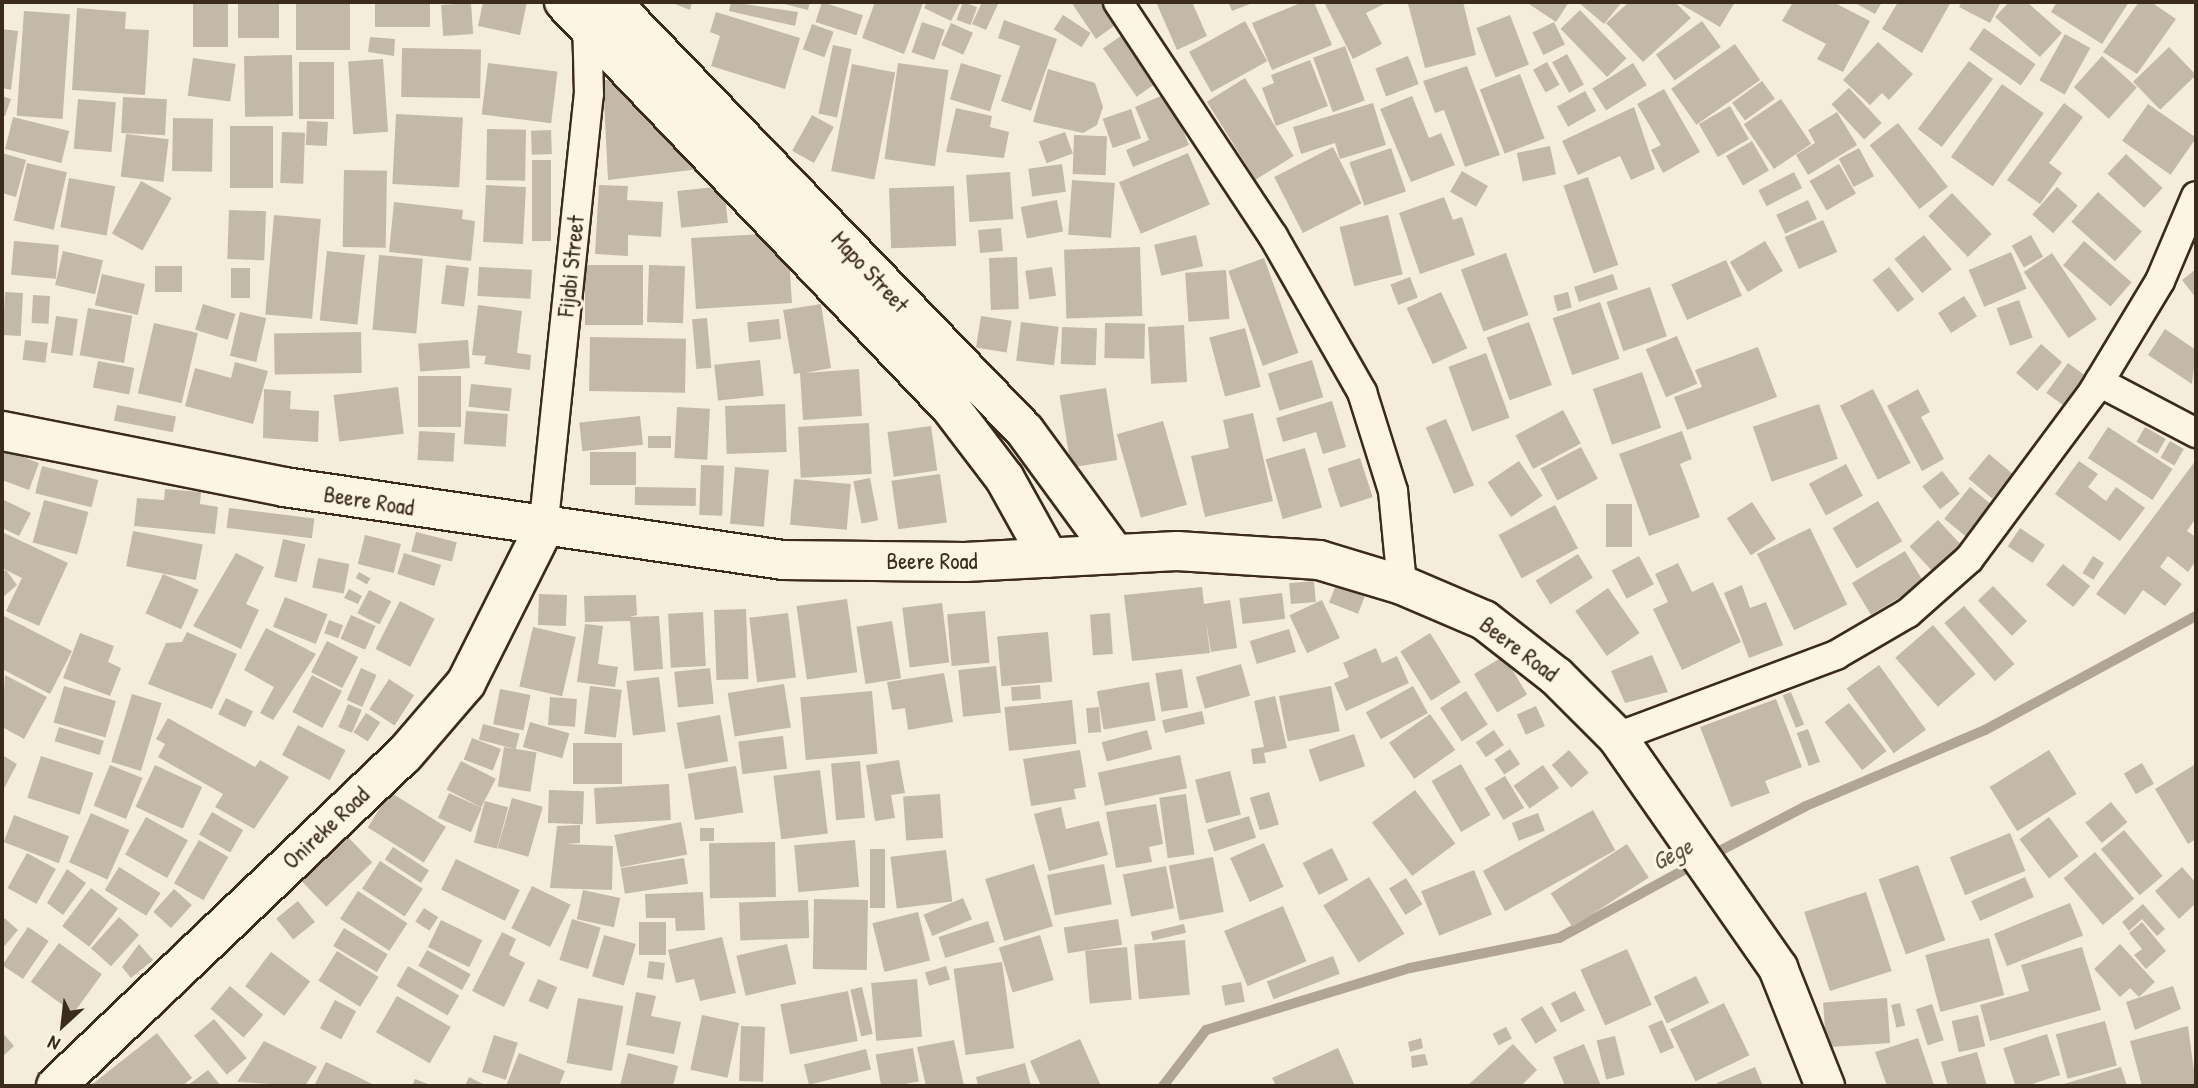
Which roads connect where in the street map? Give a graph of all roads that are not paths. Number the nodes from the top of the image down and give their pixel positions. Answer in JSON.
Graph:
{"nodes":[{"id":1,"x":1118,"y":2,"type":"edge"},
{"id":2,"x":587,"y":8,"type":"edge"},
{"id":3,"x":2196,"y":195,"type":"edge"},
{"id":4,"x":2099,"y":382,"type":"junction"},
{"id":5,"x":2,"y":430,"type":"edge"},
{"id":6,"x":2196,"y":433,"type":"edge"},
{"id":7,"x":543,"y":530,"type":"junction"},
{"id":8,"x":1115,"y":554,"type":"junction"},
{"id":9,"x":1049,"y":558,"type":"junction"},
{"id":10,"x":1402,"y":584,"type":"junction"},
{"id":11,"x":1617,"y":737,"type":"junction"},
{"id":12,"x":56,"y":1086,"type":"edge"},
{"id":13,"x":1825,"y":1086,"type":"edge"}],
"edges":[{"from":1,"to":10,"type":"street"},
{"from":2,"to":7,"type":"street","name":"Fijabi Street"},
{"from":2,"to":8,"type":"main road","name":"Mapo Street"},
{"from":2,"to":9,"type":"main road","name":"Mapo Street"},
{"from":3,"to":4,"type":"street"},
{"from":4,"to":6,"type":"street"},
{"from":4,"to":11,"type":"street"},
{"from":5,"to":7,"type":"main road","name":"Beere Road"},
{"from":7,"to":9,"type":"main road","name":"Beere Road"},
{"from":7,"to":12,"type":"main road","name":"Onireke Road"},
{"from":8,"to":9,"type":"main road","name":"Beere Road"},
{"from":8,"to":10,"type":"main road","name":"Beere Road"},
{"from":10,"to":11,"type":"main road","name":"Beere Road"},
{"from":11,"to":13,"type":"main road","name":"Beere Road"}]}
